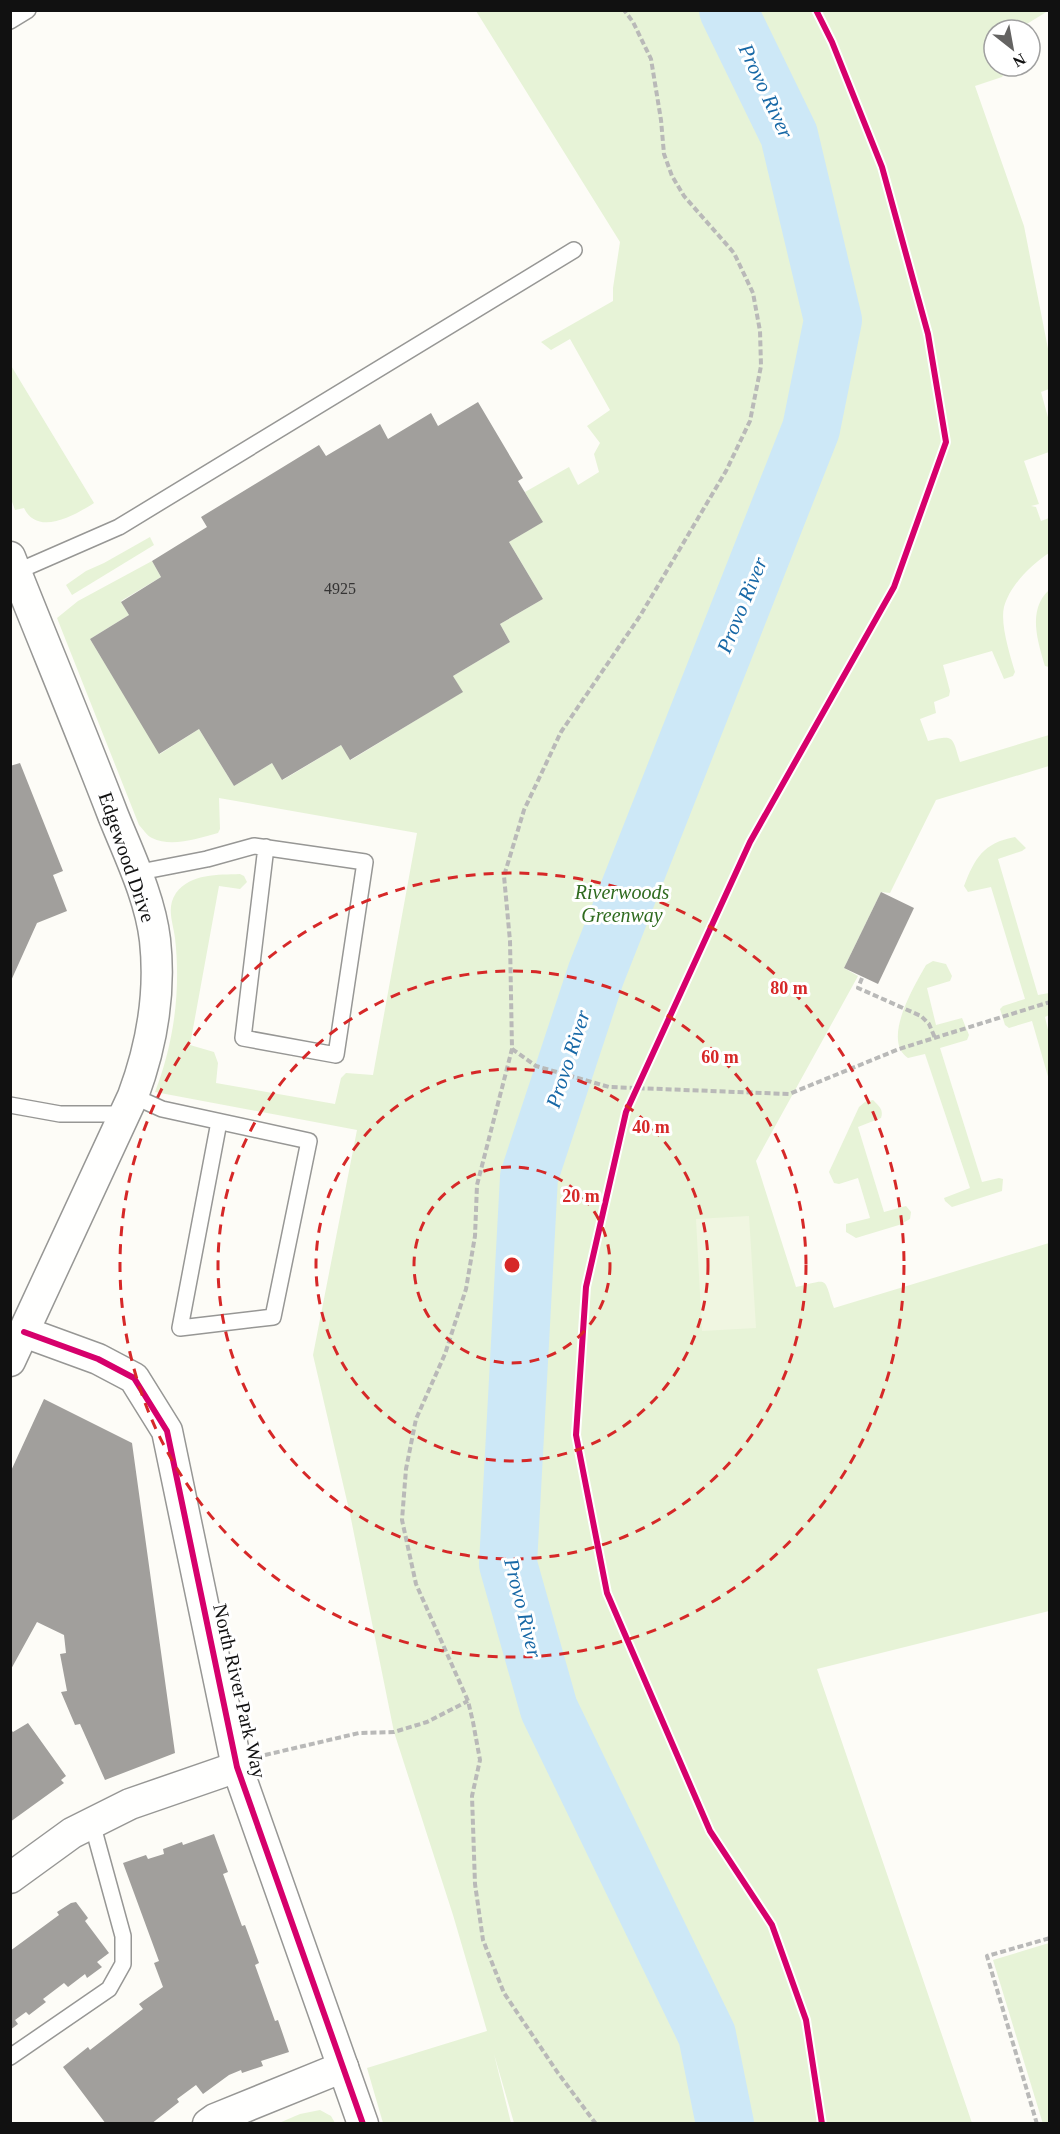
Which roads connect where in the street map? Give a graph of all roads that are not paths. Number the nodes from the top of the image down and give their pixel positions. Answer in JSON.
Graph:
{"nodes":[{"id":1,"x":28,"y":10,"type":"edge"},
{"id":2,"x":10,"y":21,"type":"edge"},
{"id":3,"x":574,"y":250,"type":"dead end"},
{"id":4,"x":14,"y":565,"type":"edge"},
{"id":5,"x":266,"y":847,"type":"junction"},
{"id":6,"x":135,"y":873,"type":"junction"},
{"id":7,"x":10,"y":1105,"type":"edge"},
{"id":8,"x":128,"y":1105,"type":"junction"},
{"id":9,"x":219,"y":1122,"type":"junction"},
{"id":10,"x":24,"y":1332,"type":"junction"},
{"id":11,"x":10,"y":1361,"type":"edge"},
{"id":12,"x":237,"y":1767,"type":"junction"},
{"id":13,"x":92,"y":1823,"type":"junction"},
{"id":14,"x":10,"y":1878,"type":"edge"},
{"id":15,"x":10,"y":2057,"type":"edge"},
{"id":16,"x":343,"y":2067,"type":"junction"},
{"id":17,"x":208,"y":2124,"type":"edge"},
{"id":18,"x":363,"y":2124,"type":"edge"}],
"edges":[{"from":1,"to":2,"type":"lane"},
{"from":3,"to":4,"type":"lane"},
{"from":4,"to":6,"type":"street","name":"Edgewood Drive"},
{"from":5,"to":5,"type":"lane"},
{"from":5,"to":6,"type":"lane"},
{"from":6,"to":8,"type":"street","name":"Edgewood Drive"},
{"from":7,"to":8,"type":"lane"},
{"from":8,"to":9,"type":"lane"},
{"from":8,"to":10,"type":"street","name":"Edgewood Drive"},
{"from":9,"to":9,"type":"lane"},
{"from":10,"to":11,"type":"street","name":"Edgewood Drive"},
{"from":10,"to":12,"type":"street","name":"North River Park Way"},
{"from":12,"to":13,"type":"street"},
{"from":12,"to":16,"type":"street","name":"North River Park Way"},
{"from":13,"to":14,"type":"street"},
{"from":13,"to":15,"type":"lane"},
{"from":16,"to":17,"type":"street"},
{"from":16,"to":18,"type":"street","name":"North River Park Way"}]}
